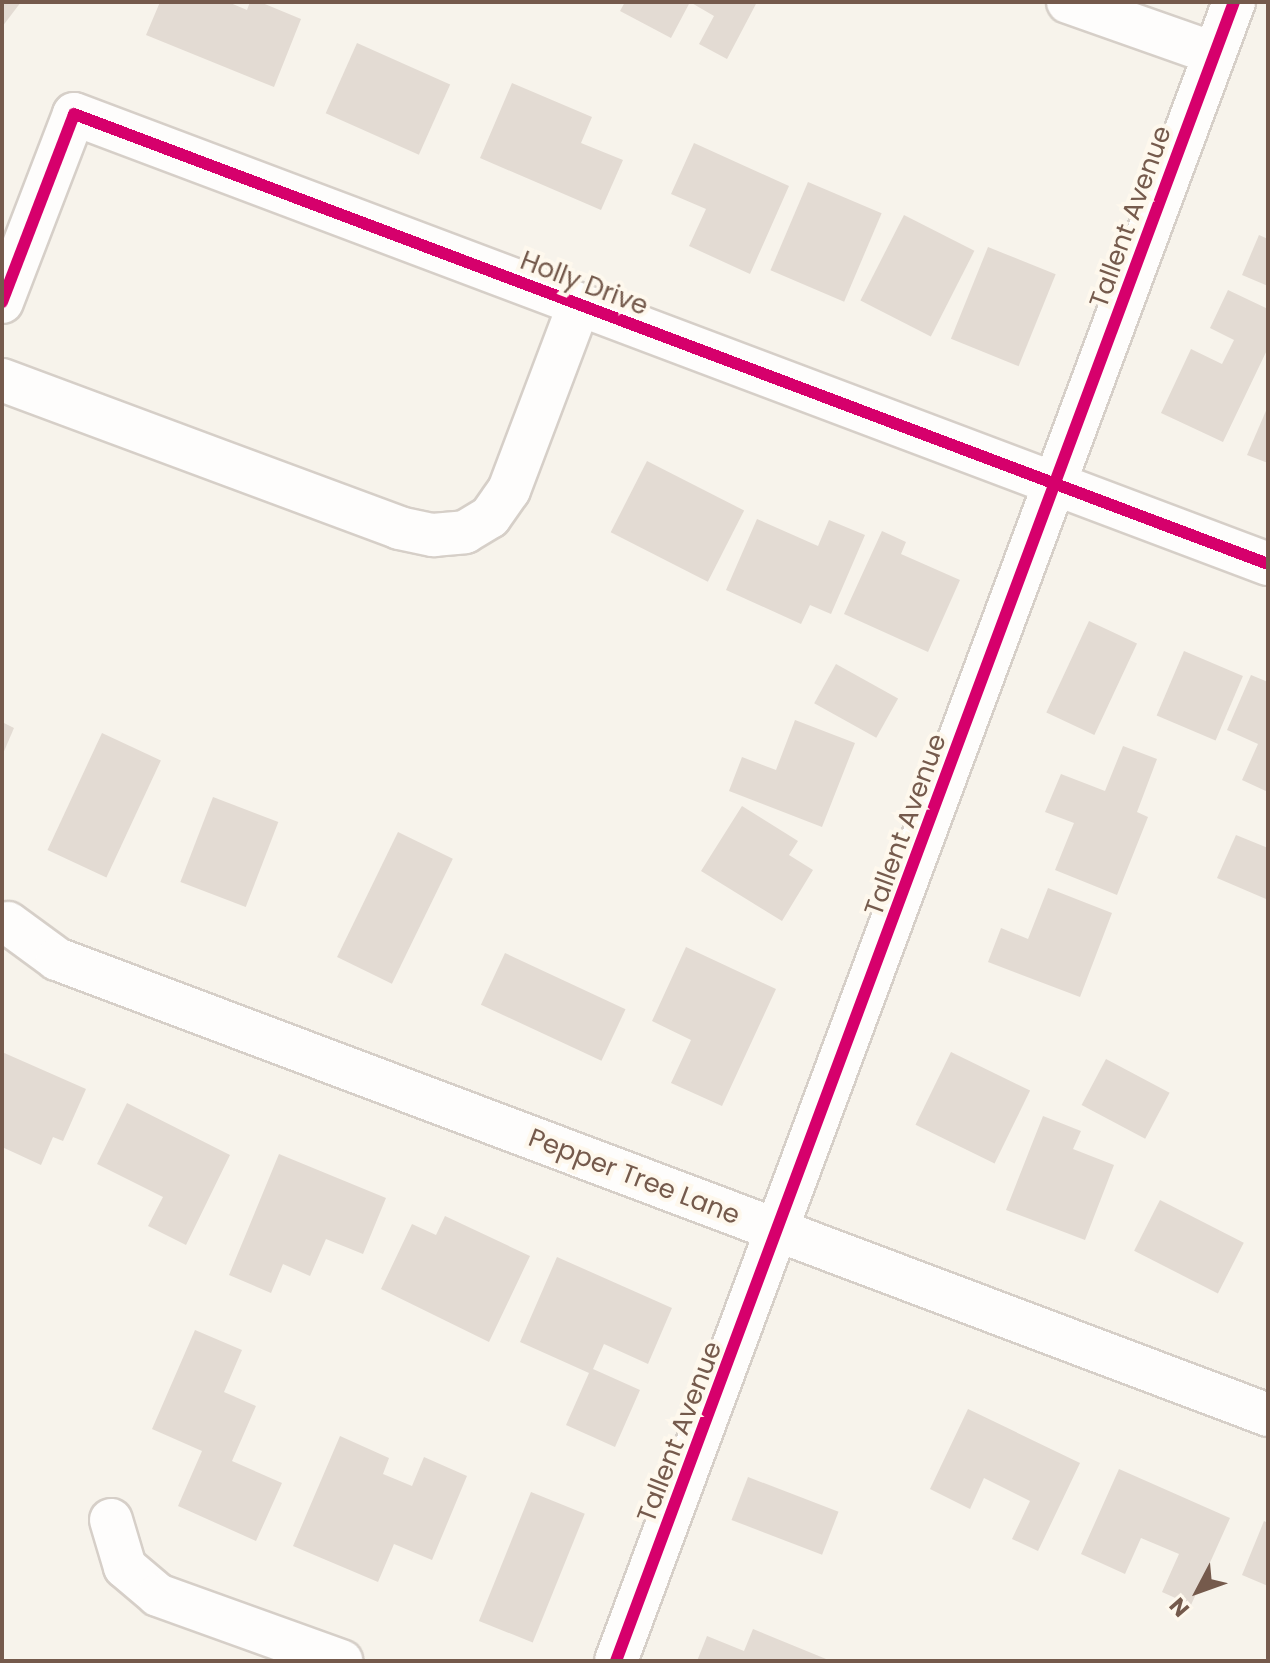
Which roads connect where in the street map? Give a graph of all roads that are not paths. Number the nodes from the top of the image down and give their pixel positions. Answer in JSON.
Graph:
{"nodes":[{"id":1,"x":1068,"y":2,"type":"edge"},
{"id":2,"x":1234,"y":2,"type":"edge"},
{"id":3,"x":1213,"y":53,"type":"junction"},
{"id":4,"x":2,"y":302,"type":"edge"},
{"id":5,"x":579,"y":305,"type":"junction"},
{"id":6,"x":2,"y":380,"type":"edge"},
{"id":7,"x":1055,"y":486,"type":"junction"},
{"id":8,"x":1268,"y":564,"type":"edge"},
{"id":9,"x":8,"y":923,"type":"dead end"},
{"id":10,"x":779,"y":1232,"type":"junction"},
{"id":11,"x":1268,"y":1415,"type":"edge"},
{"id":12,"x":111,"y":1520,"type":"dead end"},
{"id":13,"x":341,"y":1661,"type":"edge"},
{"id":14,"x":616,"y":1661,"type":"edge"}],
"edges":[{"from":1,"to":3,"type":"street"},
{"from":2,"to":3,"type":"street","name":"Tallent Avenue"},
{"from":3,"to":7,"type":"street","name":"Tallent Avenue"},
{"from":4,"to":5,"type":"street","name":"Holly Drive"},
{"from":5,"to":6,"type":"street","name":"Holly Drive"},
{"from":5,"to":7,"type":"street","name":"Holly Drive"},
{"from":7,"to":8,"type":"street","name":"Holly Drive"},
{"from":7,"to":10,"type":"street","name":"Tallent Avenue"},
{"from":9,"to":10,"type":"street","name":"Pepper Tree Lane"},
{"from":10,"to":11,"type":"street","name":"Pepper Tree Lane"},
{"from":10,"to":14,"type":"street","name":"Tallent Avenue"},
{"from":12,"to":13,"type":"street"}]}
